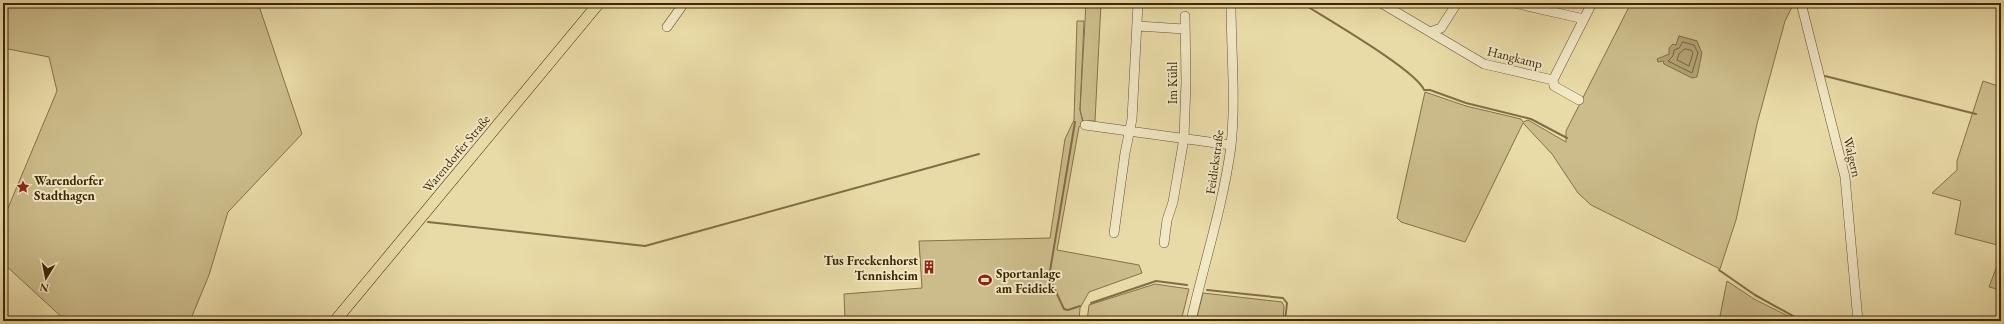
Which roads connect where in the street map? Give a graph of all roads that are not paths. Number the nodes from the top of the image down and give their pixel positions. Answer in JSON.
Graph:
{"nodes":[{"id":1,"x":599,"y":3,"type":"edge"},
{"id":2,"x":684,"y":3,"type":"edge"},
{"id":3,"x":1138,"y":3,"type":"edge"},
{"id":4,"x":1230,"y":3,"type":"edge"},
{"id":5,"x":1381,"y":3,"type":"edge"},
{"id":6,"x":1457,"y":3,"type":"edge"},
{"id":7,"x":1514,"y":3,"type":"edge"},
{"id":8,"x":1592,"y":3,"type":"edge"},
{"id":9,"x":1800,"y":3,"type":"edge"},
{"id":10,"x":1185,"y":16,"type":"dead end"},
{"id":11,"x":1584,"y":19,"type":"junction"},
{"id":12,"x":1138,"y":26,"type":"junction"},
{"id":13,"x":667,"y":27,"type":"dead end"},
{"id":14,"x":1184,"y":29,"type":"junction"},
{"id":15,"x":1430,"y":32,"type":"junction"},
{"id":16,"x":1553,"y":80,"type":"junction"},
{"id":17,"x":1580,"y":100,"type":"dead end"},
{"id":18,"x":1085,"y":125,"type":"dead end"},
{"id":19,"x":1130,"y":131,"type":"junction"},
{"id":20,"x":1184,"y":138,"type":"junction"},
{"id":21,"x":1231,"y":145,"type":"junction"},
{"id":22,"x":1114,"y":233,"type":"dead end"},
{"id":23,"x":1164,"y":243,"type":"dead end"},
{"id":24,"x":335,"y":321,"type":"edge"},
{"id":25,"x":1191,"y":321,"type":"edge"},
{"id":26,"x":1858,"y":321,"type":"edge"}],
"edges":[{"from":1,"to":24,"type":"main road","name":"Warendorfer Straße"},
{"from":2,"to":13,"type":"street"},
{"from":3,"to":12,"type":"street"},
{"from":4,"to":21,"type":"street","name":"Feidiekstraße"},
{"from":5,"to":15,"type":"street","name":"Hangkamp"},
{"from":6,"to":15,"type":"street"},
{"from":7,"to":11,"type":"street"},
{"from":8,"to":11,"type":"street","name":"Hangkamp"},
{"from":9,"to":26,"type":"street","name":"Walgern"},
{"from":10,"to":14,"type":"street","name":"Im Kühl"},
{"from":11,"to":16,"type":"street","name":"Hangkamp"},
{"from":12,"to":14,"type":"street"},
{"from":12,"to":19,"type":"street"},
{"from":14,"to":20,"type":"street","name":"Im Kühl"},
{"from":15,"to":16,"type":"street","name":"Hangkamp"},
{"from":16,"to":17,"type":"street","name":"Hangkamp"},
{"from":18,"to":19,"type":"street"},
{"from":19,"to":20,"type":"street"},
{"from":19,"to":22,"type":"street"},
{"from":20,"to":21,"type":"street"},
{"from":20,"to":23,"type":"street","name":"Im Kühl"},
{"from":21,"to":25,"type":"street","name":"Feidiekstraße"}]}
